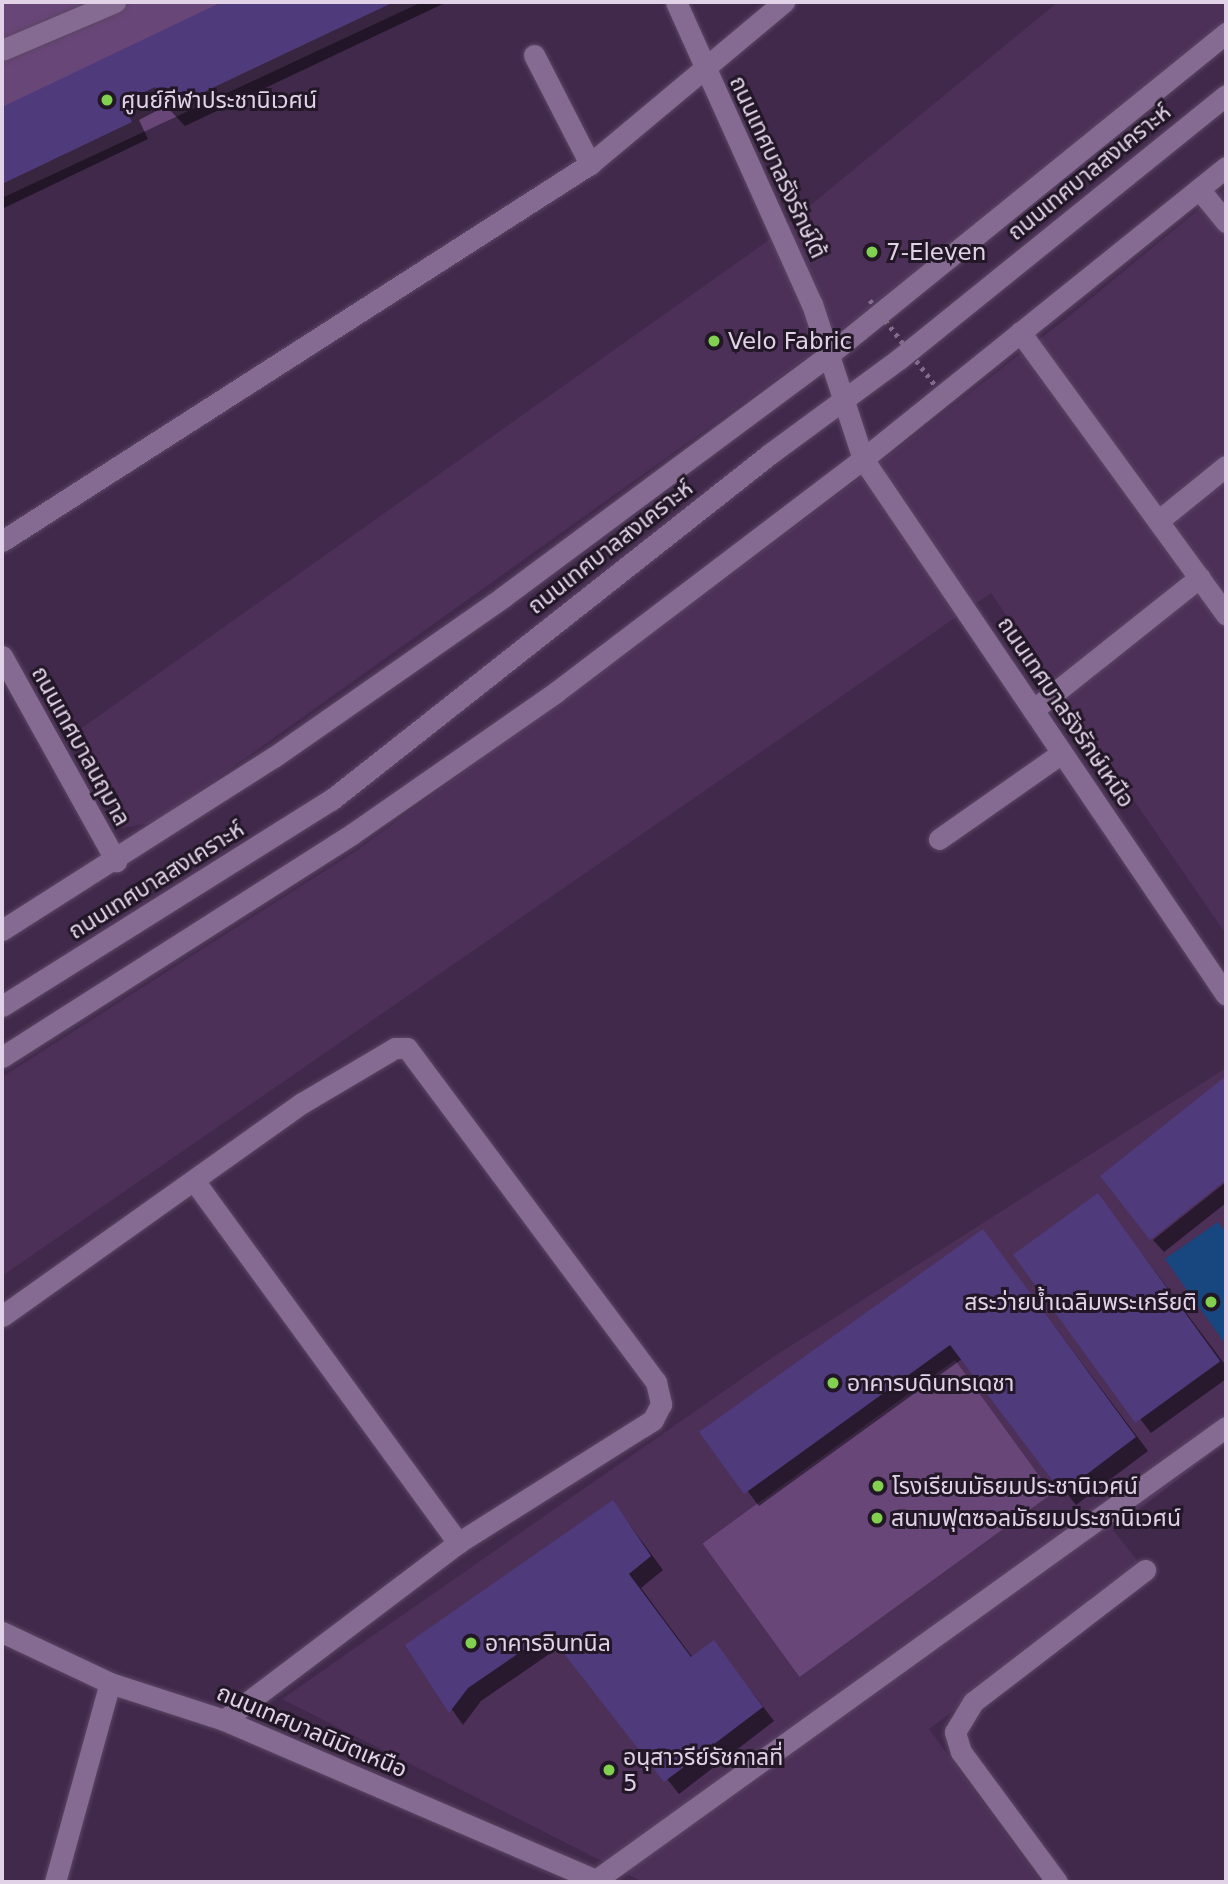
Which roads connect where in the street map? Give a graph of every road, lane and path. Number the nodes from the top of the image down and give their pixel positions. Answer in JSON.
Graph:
{"nodes":[{"id":1,"x":116,"y":2,"type":"edge"},
{"id":2,"x":676,"y":2,"type":"edge"},
{"id":3,"x":784,"y":2,"type":"edge"},
{"id":4,"x":1226,"y":33,"type":"edge"},
{"id":5,"x":2,"y":50,"type":"edge"},
{"id":6,"x":534,"y":55,"type":"dead end"},
{"id":7,"x":704,"y":68,"type":"junction"},
{"id":8,"x":1226,"y":95,"type":"edge"},
{"id":9,"x":590,"y":164,"type":"junction"},
{"id":10,"x":1226,"y":167,"type":"edge"},
{"id":11,"x":1199,"y":189,"type":"junction"},
{"id":12,"x":1226,"y":222,"type":"edge"},
{"id":13,"x":870,"y":300,"type":"dead end"},
{"id":14,"x":1020,"y":332,"type":"junction"},
{"id":15,"x":825,"y":357,"type":"junction"},
{"id":16,"x":841,"y":401,"type":"junction"},
{"id":17,"x":948,"y":402,"type":"dead end"},
{"id":18,"x":863,"y":459,"type":"junction"},
{"id":19,"x":1226,"y":466,"type":"edge"},
{"id":20,"x":1158,"y":521,"type":"junction"},
{"id":21,"x":2,"y":541,"type":"edge"},
{"id":22,"x":1199,"y":577,"type":"junction"},
{"id":23,"x":1226,"y":615,"type":"edge"},
{"id":24,"x":2,"y":656,"type":"edge"},
{"id":25,"x":1033,"y":710,"type":"junction"},
{"id":26,"x":1062,"y":753,"type":"junction"},
{"id":27,"x":939,"y":839,"type":"dead end"},
{"id":28,"x":116,"y":861,"type":"junction"},
{"id":29,"x":2,"y":930,"type":"edge"},
{"id":30,"x":1226,"y":995,"type":"edge"},
{"id":31,"x":2,"y":1006,"type":"edge"},
{"id":32,"x":2,"y":1057,"type":"edge"},
{"id":33,"x":195,"y":1182,"type":"junction"},
{"id":34,"x":2,"y":1316,"type":"edge"},
{"id":35,"x":1226,"y":1427,"type":"edge"},
{"id":36,"x":458,"y":1543,"type":"junction"},
{"id":37,"x":1145,"y":1570,"type":"dead end"},
{"id":38,"x":2,"y":1632,"type":"edge"},
{"id":39,"x":110,"y":1683,"type":"junction"},
{"id":40,"x":225,"y":1720,"type":"junction"},
{"id":41,"x":554,"y":1874,"type":"edge"},
{"id":42,"x":598,"y":1881,"type":"edge"},
{"id":43,"x":55,"y":1882,"type":"edge"},
{"id":44,"x":1057,"y":1882,"type":"edge"}],
"edges":[{"from":1,"to":5,"type":"street"},
{"from":2,"to":7,"type":"street","name":"ถนนเทศบาลรังรักษ์ใต้"},
{"from":3,"to":7,"type":"street"},
{"from":4,"to":15,"type":"street","name":"ถนนเทศบาลสงเคราะห์"},
{"from":6,"to":9,"type":"street"},
{"from":7,"to":9,"type":"street"},
{"from":7,"to":15,"type":"street","name":"ถนนเทศบาลรังรักษ์ใต้"},
{"from":8,"to":16,"type":"street","name":"ถนนเทศบาลสงเคราะห์"},
{"from":9,"to":21,"type":"street"},
{"from":10,"to":11,"type":"street"},
{"from":11,"to":12,"type":"street"},
{"from":11,"to":14,"type":"street"},
{"from":13,"to":17,"type":"path","bridge":true},
{"from":14,"to":18,"type":"street"},
{"from":14,"to":20,"type":"street"},
{"from":15,"to":16,"type":"street","name":"ถนนเทศบาลรังรักษ์ใต้"},
{"from":15,"to":28,"type":"street","name":"ถนนเทศบาลสงเคราะห์"},
{"from":16,"to":18,"type":"street","name":"ถนนเทศบาลรังรักษ์เหนือ"},
{"from":16,"to":31,"type":"street","name":"ถนนเทศบาลสงเคราะห์"},
{"from":18,"to":25,"type":"street","name":"ถนนเทศบาลรังรักษ์เหนือ"},
{"from":18,"to":32,"type":"street"},
{"from":19,"to":20,"type":"street"},
{"from":20,"to":22,"type":"street"},
{"from":22,"to":23,"type":"street"},
{"from":22,"to":25,"type":"street"},
{"from":24,"to":28,"type":"street","name":"ถนนเทศบาลนฤมาล"},
{"from":25,"to":26,"type":"street","name":"ถนนเทศบาลรังรักษ์เหนือ"},
{"from":26,"to":27,"type":"street"},
{"from":26,"to":30,"type":"street","name":"ถนนเทศบาลรังรักษ์เหนือ"},
{"from":28,"to":29,"type":"street","name":"ถนนเทศบาลสงเคราะห์"},
{"from":33,"to":34,"type":"street"},
{"from":33,"to":36,"type":"street"},
{"from":33,"to":36,"type":"street"},
{"from":35,"to":42,"type":"street"},
{"from":36,"to":40,"type":"street"},
{"from":37,"to":44,"type":"street"},
{"from":38,"to":39,"type":"street","name":"ถนนเทศบาลนิมิตเหนือ"},
{"from":39,"to":40,"type":"street","name":"ถนนเทศบาลนิมิตเหนือ"},
{"from":39,"to":43,"type":"street"},
{"from":40,"to":41,"type":"street","name":"ถนนเทศบาลนิมิตเหนือ"},
{"from":41,"to":42,"type":"street","name":"ถนนเทศบาลนิมิตเหนือ"}]}
